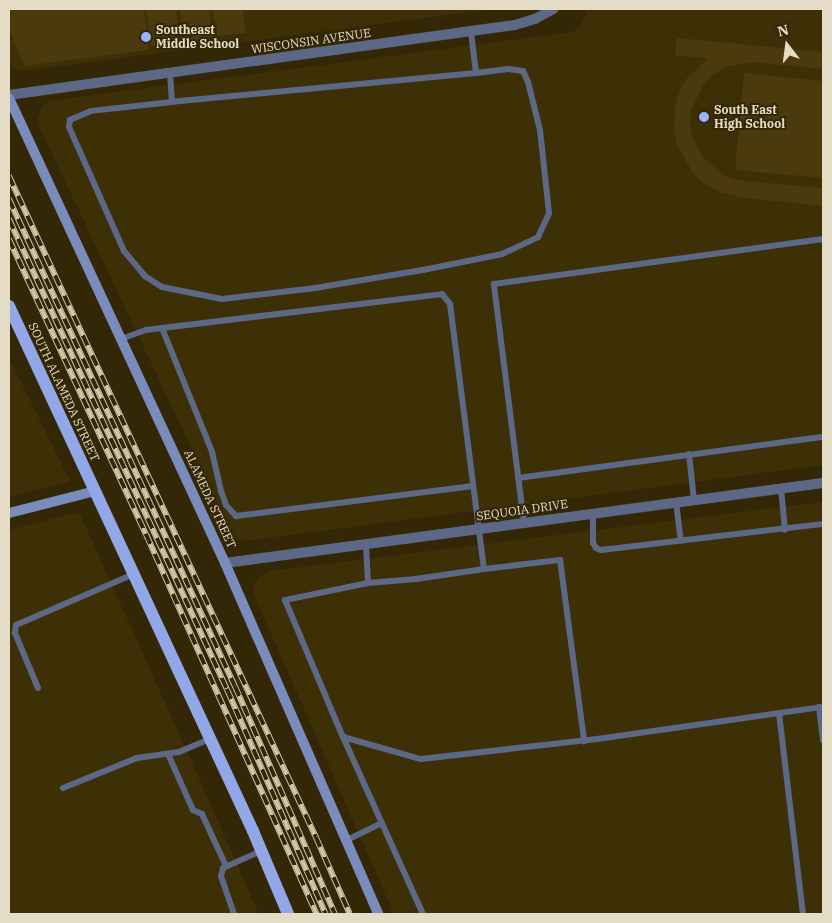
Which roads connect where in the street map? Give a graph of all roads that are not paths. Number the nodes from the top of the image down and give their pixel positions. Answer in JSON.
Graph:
{"nodes":[{"id":1,"x":553,"y":9,"type":"edge"},
{"id":2,"x":471,"y":32,"type":"junction"},
{"id":3,"x":170,"y":73,"type":"junction"},
{"id":4,"x":476,"y":73,"type":"junction"},
{"id":5,"x":9,"y":97,"type":"edge"},
{"id":6,"x":172,"y":102,"type":"junction"},
{"id":7,"x":823,"y":239,"type":"edge"},
{"id":8,"x":9,"y":306,"type":"edge"},
{"id":9,"x":12,"y":322,"type":"edge"},
{"id":10,"x":162,"y":328,"type":"junction"},
{"id":11,"x":121,"y":339,"type":"junction"},
{"id":12,"x":823,"y":437,"type":"edge"},
{"id":13,"x":689,"y":454,"type":"junction"},
{"id":14,"x":518,"y":478,"type":"junction"},
{"id":15,"x":823,"y":482,"type":"edge"},
{"id":16,"x":473,"y":486,"type":"junction"},
{"id":17,"x":781,"y":488,"type":"junction"},
{"id":18,"x":95,"y":490,"type":"junction"},
{"id":19,"x":694,"y":500,"type":"junction"},
{"id":20,"x":676,"y":502,"type":"junction"},
{"id":21,"x":9,"y":513,"type":"edge"},
{"id":22,"x":593,"y":514,"type":"junction"},
{"id":23,"x":524,"y":523,"type":"junction"},
{"id":24,"x":823,"y":524,"type":"edge"},
{"id":25,"x":480,"y":529,"type":"junction"},
{"id":26,"x":785,"y":530,"type":"junction"},
{"id":27,"x":681,"y":541,"type":"junction"},
{"id":28,"x":366,"y":544,"type":"junction"},
{"id":29,"x":225,"y":563,"type":"junction"},
{"id":30,"x":484,"y":569,"type":"junction"},
{"id":31,"x":134,"y":574,"type":"junction"},
{"id":32,"x":368,"y":583,"type":"junction"},
{"id":33,"x":38,"y":688,"type":"dead end"},
{"id":34,"x":821,"y":707,"type":"edge"},
{"id":35,"x":779,"y":713,"type":"junction"},
{"id":36,"x":343,"y":737,"type":"junction"},
{"id":37,"x":210,"y":739,"type":"junction"},
{"id":38,"x":584,"y":741,"type":"junction"},
{"id":39,"x":823,"y":741,"type":"edge"},
{"id":40,"x":168,"y":754,"type":"junction"},
{"id":41,"x":64,"y":788,"type":"dead end"},
{"id":42,"x":382,"y":823,"type":"junction"},
{"id":43,"x":346,"y":840,"type":"junction"},
{"id":44,"x":261,"y":851,"type":"junction"},
{"id":45,"x":226,"y":866,"type":"junction"},
{"id":46,"x":234,"y":914,"type":"edge"},
{"id":47,"x":288,"y":914,"type":"edge"},
{"id":48,"x":378,"y":914,"type":"edge"},
{"id":49,"x":423,"y":914,"type":"edge"},
{"id":50,"x":803,"y":914,"type":"edge"}],
"edges":[{"from":1,"to":2,"type":"street","name":"WISCONSIN AVENUE"},
{"from":2,"to":3,"type":"street","name":"WISCONSIN AVENUE"},
{"from":2,"to":4,"type":"lane"},
{"from":3,"to":5,"type":"street","name":"WISCONSIN AVENUE"},
{"from":3,"to":6,"type":"lane"},
{"from":4,"to":6,"type":"lane"},
{"from":4,"to":6,"type":"lane"},
{"from":5,"to":11,"type":"street","name":"ALAMEDA STREET"},
{"from":7,"to":14,"type":"lane"},
{"from":8,"to":9,"type":"main road","name":"SOUTH ALAMEDA STREET"},
{"from":9,"to":18,"type":"main road","name":"SOUTH ALAMEDA STREET"},
{"from":10,"to":11,"type":"lane"},
{"from":10,"to":16,"type":"lane"},
{"from":10,"to":16,"type":"lane"},
{"from":11,"to":29,"type":"street","name":"ALAMEDA STREET"},
{"from":12,"to":13,"type":"lane"},
{"from":13,"to":14,"type":"lane"},
{"from":13,"to":19,"type":"lane"},
{"from":14,"to":23,"type":"lane"},
{"from":15,"to":17,"type":"street","name":"SEQUOIA DRIVE"},
{"from":16,"to":25,"type":"lane"},
{"from":17,"to":19,"type":"street","name":"SEQUOIA DRIVE"},
{"from":17,"to":26,"type":"lane"},
{"from":18,"to":21,"type":"street"},
{"from":18,"to":31,"type":"main road"},
{"from":19,"to":20,"type":"street","name":"SEQUOIA DRIVE"},
{"from":20,"to":22,"type":"street","name":"SEQUOIA DRIVE"},
{"from":20,"to":27,"type":"lane"},
{"from":22,"to":23,"type":"street","name":"SEQUOIA DRIVE"},
{"from":22,"to":27,"type":"lane"},
{"from":23,"to":25,"type":"street","name":"SEQUOIA DRIVE"},
{"from":24,"to":26,"type":"lane"},
{"from":25,"to":28,"type":"street","name":"SEQUOIA DRIVE"},
{"from":25,"to":30,"type":"lane"},
{"from":26,"to":27,"type":"lane"},
{"from":28,"to":29,"type":"street","name":"SEQUOIA DRIVE"},
{"from":28,"to":32,"type":"lane"},
{"from":29,"to":43,"type":"street","name":"ALAMEDA STREET"},
{"from":30,"to":32,"type":"lane"},
{"from":30,"to":38,"type":"lane"},
{"from":31,"to":33,"type":"lane"},
{"from":31,"to":37,"type":"main road"},
{"from":32,"to":36,"type":"lane"},
{"from":34,"to":35,"type":"lane"},
{"from":34,"to":39,"type":"lane"},
{"from":35,"to":38,"type":"lane"},
{"from":35,"to":50,"type":"lane"},
{"from":36,"to":38,"type":"lane"},
{"from":36,"to":42,"type":"lane"},
{"from":37,"to":40,"type":"lane"},
{"from":37,"to":44,"type":"main road"},
{"from":40,"to":41,"type":"lane"},
{"from":40,"to":45,"type":"lane"},
{"from":42,"to":43,"type":"lane"},
{"from":42,"to":49,"type":"lane"},
{"from":43,"to":48,"type":"street","name":"ALAMEDA STREET"},
{"from":44,"to":45,"type":"lane"},
{"from":44,"to":47,"type":"main road"},
{"from":45,"to":46,"type":"lane"}]}
